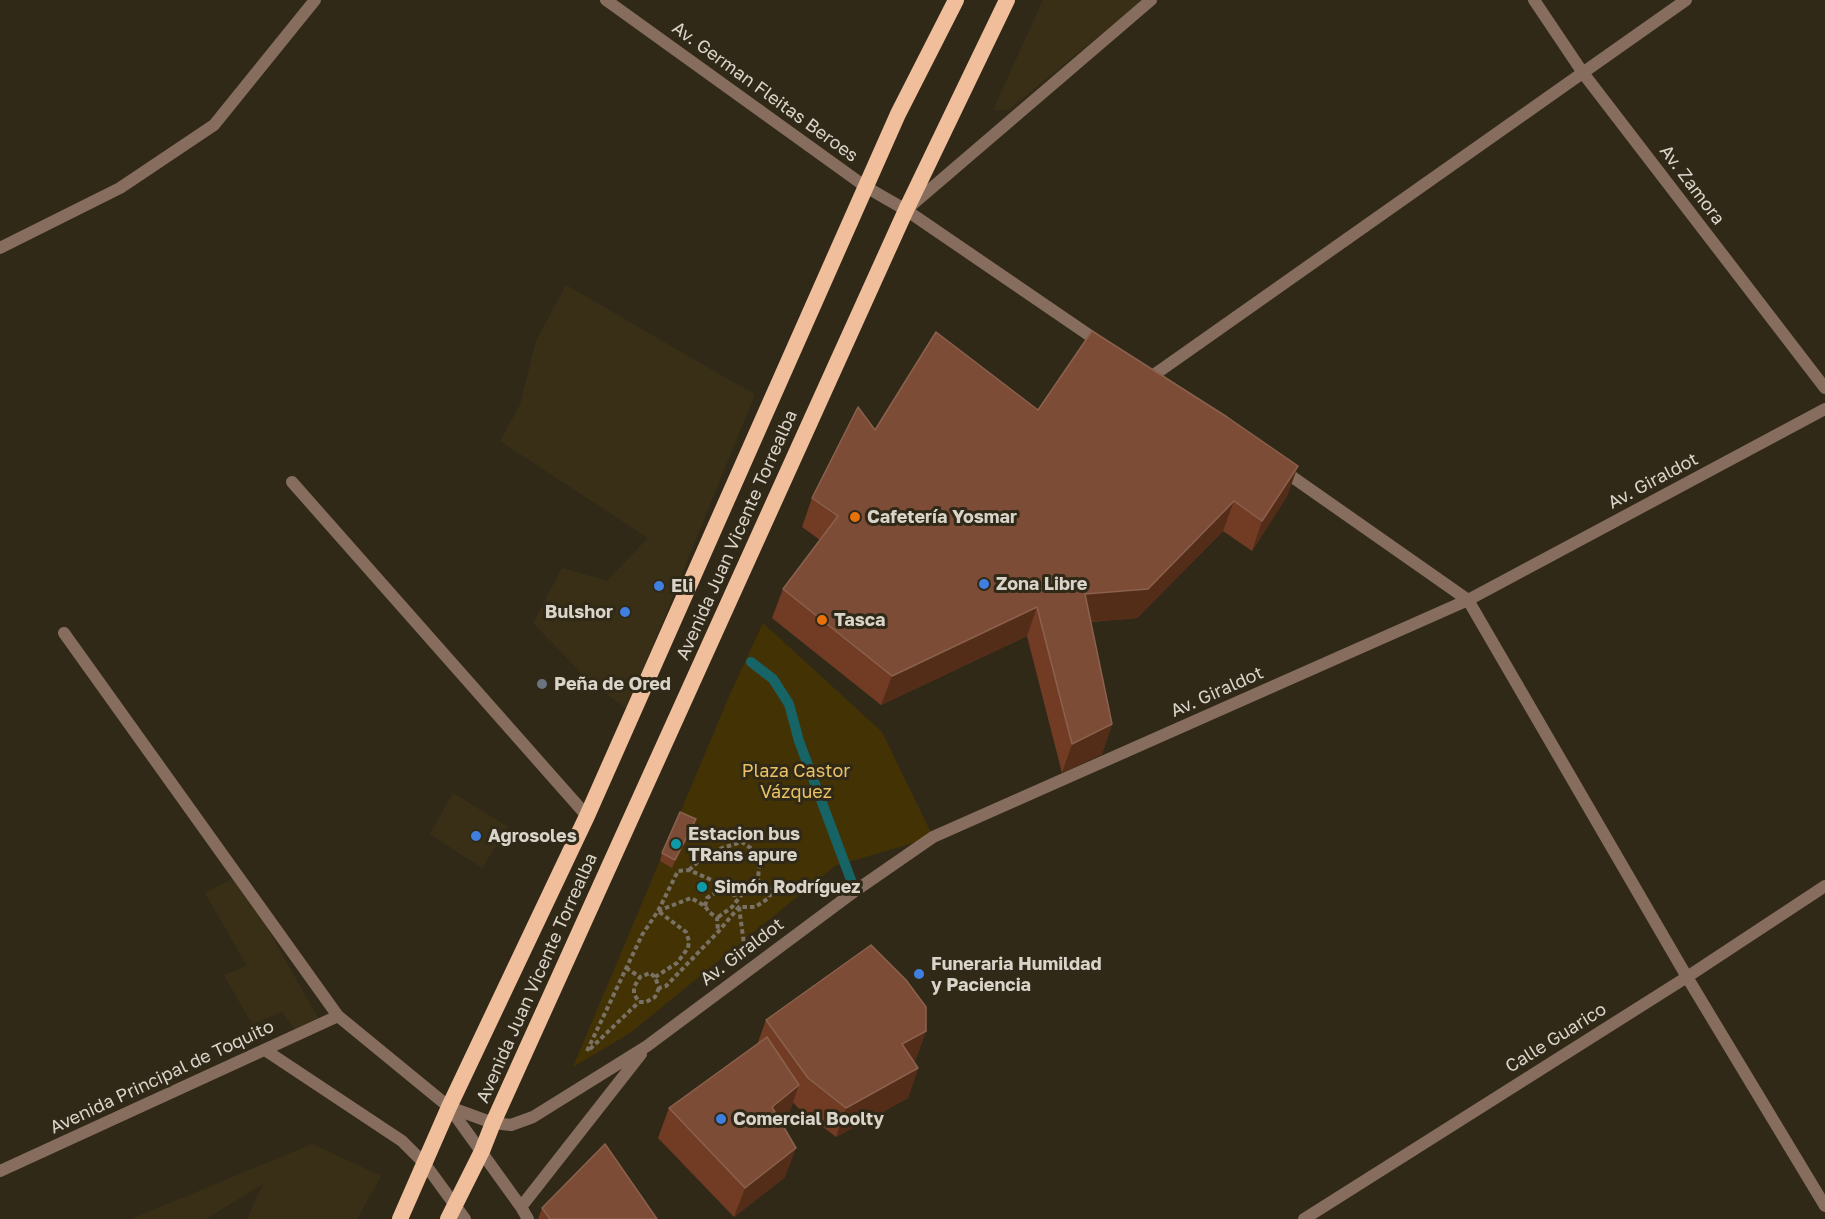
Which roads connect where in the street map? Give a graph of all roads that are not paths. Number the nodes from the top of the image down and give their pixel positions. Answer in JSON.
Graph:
{"nodes":[{"id":1,"x":315,"y":0,"type":"edge"},
{"id":2,"x":606,"y":0,"type":"edge"},
{"id":3,"x":956,"y":0,"type":"edge"},
{"id":4,"x":1007,"y":0,"type":"edge"},
{"id":5,"x":1151,"y":0,"type":"edge"},
{"id":6,"x":1534,"y":0,"type":"edge"},
{"id":7,"x":1686,"y":0,"type":"edge"},
{"id":8,"x":1583,"y":73,"type":"junction"},
{"id":9,"x":866,"y":187,"type":"junction"},
{"id":10,"x":906,"y":210,"type":"junction"},
{"id":11,"x":0,"y":248,"type":"edge"},
{"id":12,"x":1111,"y":350,"type":"edge"},
{"id":13,"x":1150,"y":377,"type":"edge"},
{"id":14,"x":1825,"y":388,"type":"edge"},
{"id":15,"x":1825,"y":409,"type":"edge"},
{"id":16,"x":1267,"y":459,"type":"edge"},
{"id":17,"x":292,"y":482,"type":"dead end"},
{"id":18,"x":1468,"y":600,"type":"junction"},
{"id":19,"x":64,"y":633,"type":"dead end"},
{"id":20,"x":587,"y":816,"type":"junction"},
{"id":21,"x":1825,"y":886,"type":"edge"},
{"id":22,"x":1687,"y":977,"type":"junction"},
{"id":23,"x":338,"y":1016,"type":"junction"},
{"id":24,"x":647,"y":1046,"type":"junction"},
{"id":25,"x":265,"y":1050,"type":"junction"},
{"id":26,"x":449,"y":1107,"type":"junction"},
{"id":27,"x":493,"y":1123,"type":"junction"},
{"id":28,"x":482,"y":1151,"type":"junction"},
{"id":29,"x":425,"y":1164,"type":"junction"},
{"id":30,"x":0,"y":1171,"type":"edge"},
{"id":31,"x":1825,"y":1206,"type":"edge"},
{"id":32,"x":520,"y":1207,"type":"junction"},
{"id":33,"x":452,"y":1212,"type":"edge"},
{"id":34,"x":400,"y":1219,"type":"edge"},
{"id":35,"x":465,"y":1219,"type":"edge"},
{"id":36,"x":528,"y":1219,"type":"edge"},
{"id":37,"x":1304,"y":1219,"type":"edge"}],
"edges":[{"from":1,"to":11,"type":"street"},
{"from":2,"to":9,"type":"street","name":"Av. German Fleitas Beroes"},
{"from":3,"to":9,"type":"highway","name":"Avenida Juan Vicente Torrealba"},
{"from":4,"to":10,"type":"highway","name":"Avenida Juan Vicente Torrealba"},
{"from":5,"to":10,"type":"street"},
{"from":6,"to":8,"type":"street","name":"Av. Zamora"},
{"from":7,"to":8,"type":"street"},
{"from":8,"to":13,"type":"street"},
{"from":8,"to":14,"type":"street","name":"Av. Zamora"},
{"from":9,"to":10,"type":"street","name":"Av. German Fleitas Beroes"},
{"from":9,"to":20,"type":"highway","name":"Avenida Juan Vicente Torrealba"},
{"from":10,"to":12,"type":"street","name":"Av. German Fleitas Beroes"},
{"from":10,"to":27,"type":"highway","name":"Avenida Juan Vicente Torrealba"},
{"from":15,"to":18,"type":"street","name":"Av. Giraldot"},
{"from":16,"to":18,"type":"street"},
{"from":17,"to":20,"type":"street"},
{"from":18,"to":22,"type":"street"},
{"from":18,"to":24,"type":"street","name":"Av. Giraldot"},
{"from":19,"to":23,"type":"street"},
{"from":20,"to":26,"type":"highway","name":"Avenida Juan Vicente Torrealba"},
{"from":21,"to":22,"type":"street","name":"Calle Guarico"},
{"from":22,"to":31,"type":"street"},
{"from":22,"to":37,"type":"street","name":"Calle Guarico"},
{"from":23,"to":25,"type":"street","name":"Avenida Principal de Toquito"},
{"from":23,"to":26,"type":"street"},
{"from":24,"to":27,"type":"street","name":"Av. Giraldot"},
{"from":24,"to":32,"type":"street","name":"Av. Giraldot"},
{"from":25,"to":29,"type":"street"},
{"from":25,"to":30,"type":"street","name":"Avenida Principal de Toquito"},
{"from":26,"to":27,"type":"street","name":"Av. Giraldot"},
{"from":26,"to":28,"type":"street"},
{"from":26,"to":29,"type":"highway","name":"Avenida Juan Vicente Torrealba"},
{"from":27,"to":28,"type":"highway","name":"Avenida Juan Vicente Torrealba"},
{"from":28,"to":32,"type":"street"},
{"from":28,"to":33,"type":"highway","name":"Avenida Juan Vicente Torrealba"},
{"from":29,"to":33,"type":"street"},
{"from":29,"to":34,"type":"highway","name":"Avenida Juan Vicente Torrealba"},
{"from":32,"to":36,"type":"street"},
{"from":33,"to":35,"type":"street"}]}
